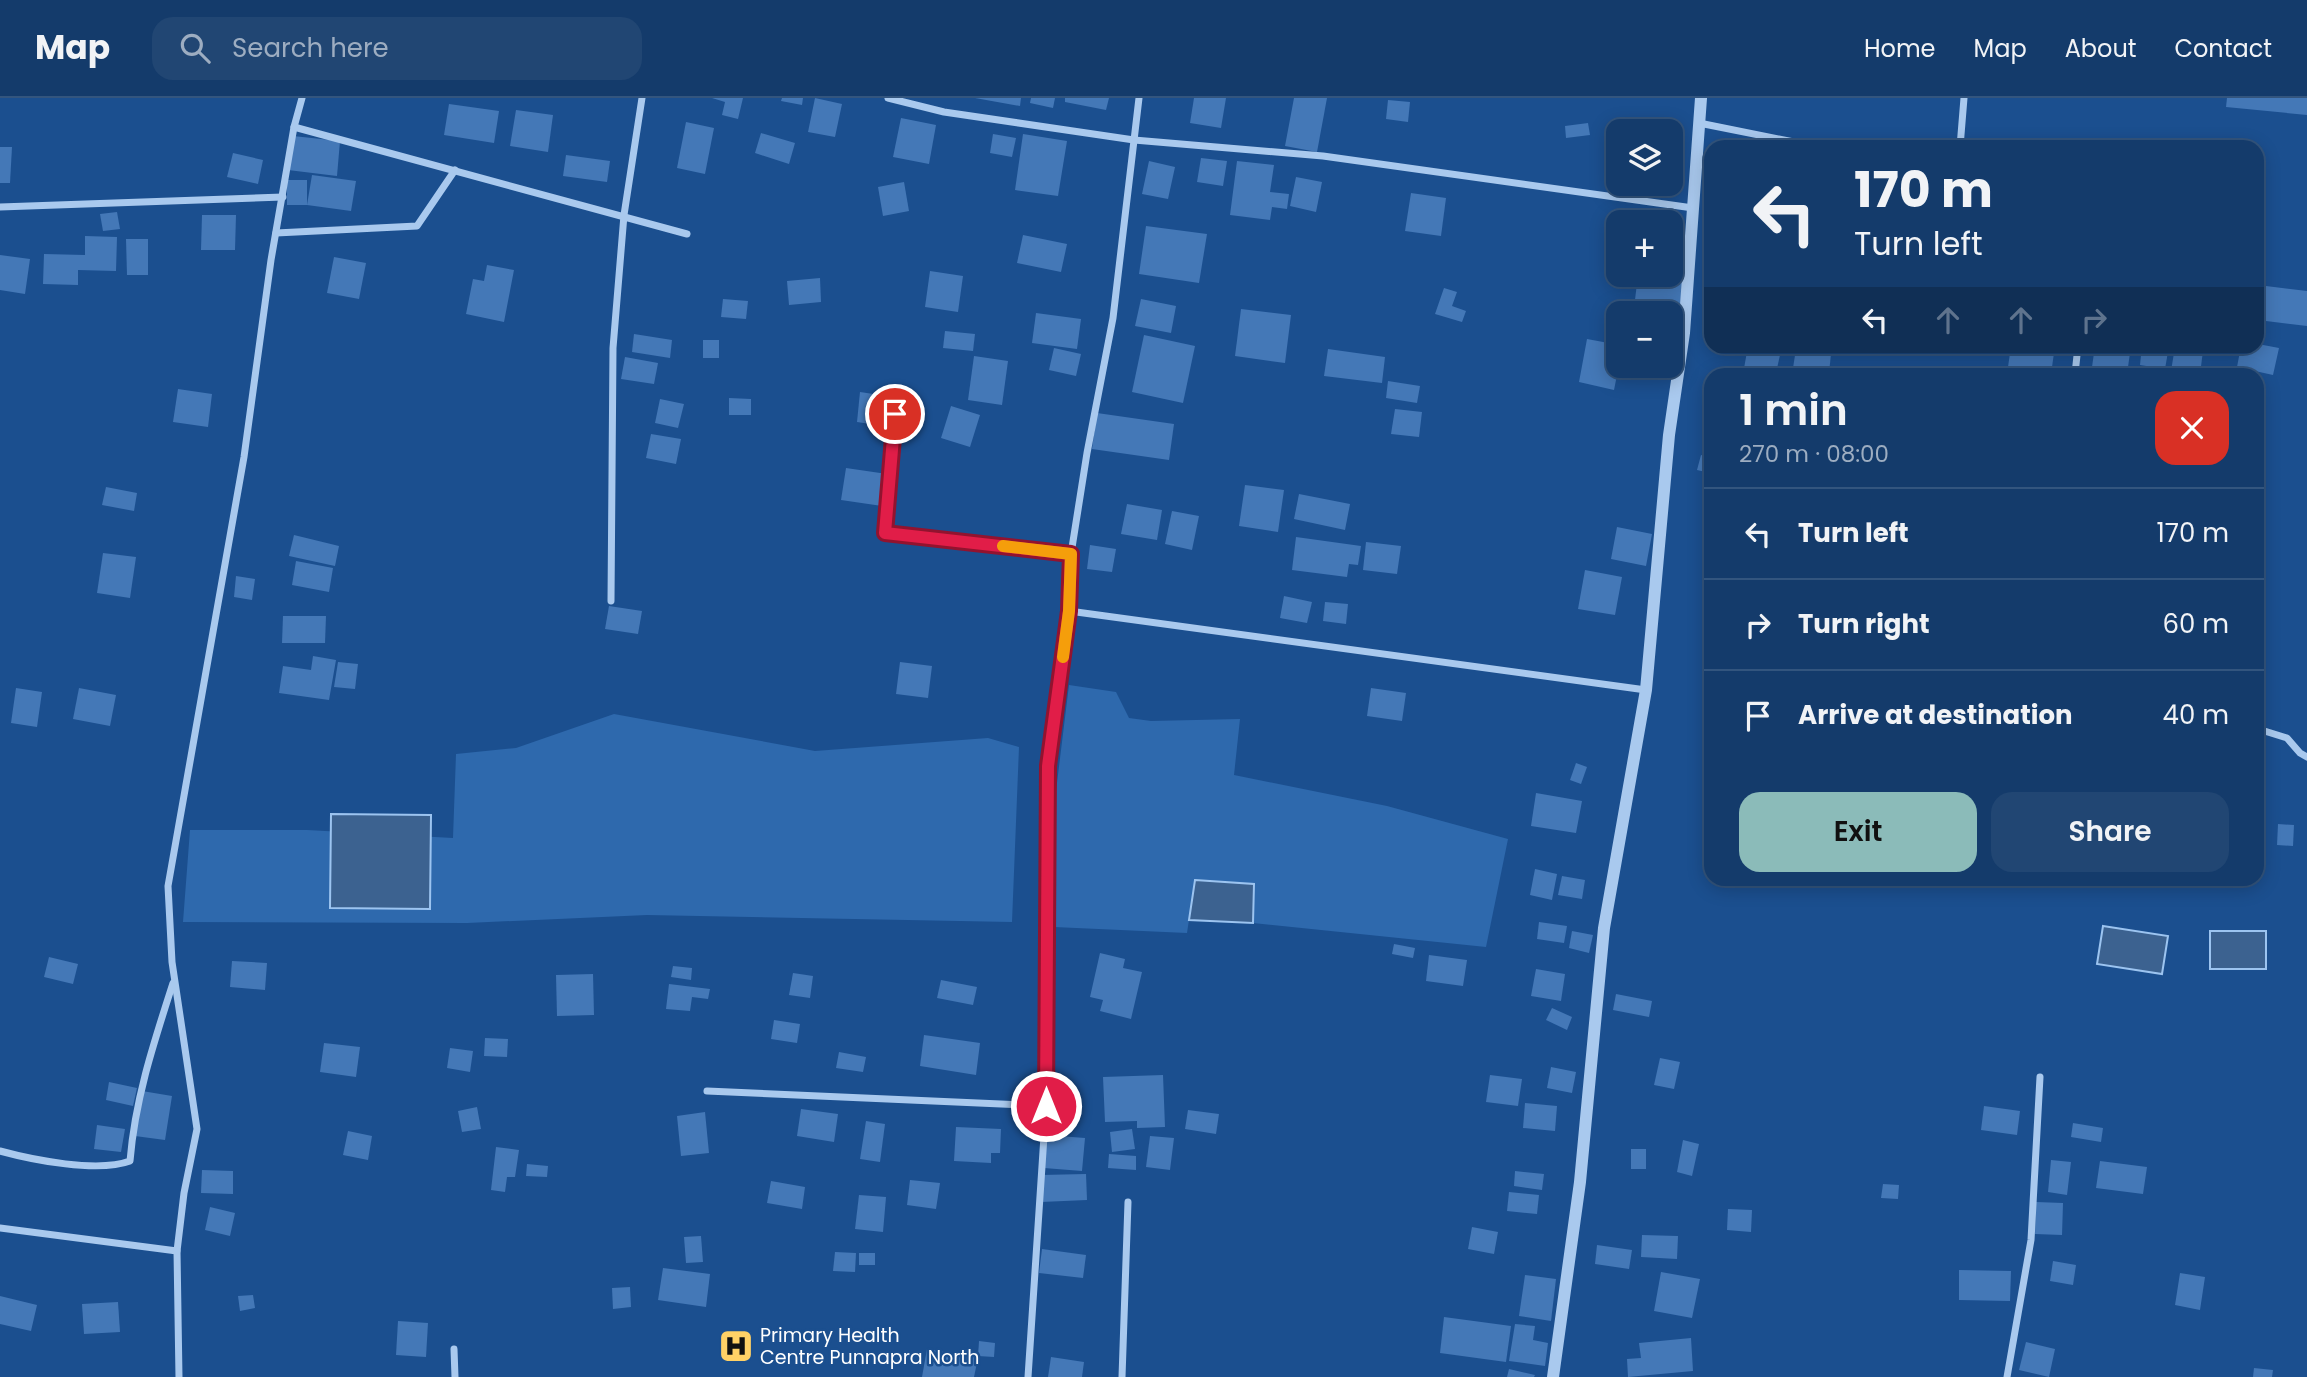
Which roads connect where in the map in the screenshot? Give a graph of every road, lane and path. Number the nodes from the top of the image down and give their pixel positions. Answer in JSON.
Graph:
{"nodes":[{"id":1,"x":303,"y":98,"type":"edge"},
{"id":2,"x":642,"y":98,"type":"edge"},
{"id":3,"x":888,"y":98,"type":"edge"},
{"id":4,"x":1139,"y":98,"type":"edge"},
{"id":5,"x":1701,"y":98,"type":"edge"},
{"id":6,"x":1964,"y":98,"type":"edge"},
{"id":7,"x":1699,"y":123,"type":"junction"},
{"id":8,"x":294,"y":127,"type":"junction"},
{"id":9,"x":1134,"y":140,"type":"junction"},
{"id":10,"x":1784,"y":140,"type":"edge"},
{"id":11,"x":1961,"y":140,"type":"edge"},
{"id":12,"x":455,"y":170,"type":"junction"},
{"id":13,"x":283,"y":197,"type":"junction"},
{"id":14,"x":0,"y":207,"type":"edge"},
{"id":15,"x":1693,"y":208,"type":"junction"},
{"id":16,"x":624,"y":215,"type":"junction"},
{"id":17,"x":276,"y":233,"type":"junction"},
{"id":18,"x":687,"y":234,"type":"dead end"},
{"id":19,"x":895,"y":414,"type":"dead end"},
{"id":20,"x":1071,"y":554,"type":"junction"},
{"id":21,"x":611,"y":601,"type":"dead end"},
{"id":22,"x":1069,"y":611,"type":"junction"},
{"id":23,"x":1646,"y":691,"type":"junction"},
{"id":24,"x":2264,"y":731,"type":"edge"},
{"id":25,"x":2307,"y":757,"type":"edge"},
{"id":26,"x":174,"y":979,"type":"junction"},
{"id":27,"x":2040,"y":1077,"type":"dead end"},
{"id":28,"x":707,"y":1091,"type":"dead end"},
{"id":29,"x":1046,"y":1106,"type":"junction"},
{"id":30,"x":0,"y":1151,"type":"edge"},
{"id":31,"x":1128,"y":1202,"type":"dead end"},
{"id":32,"x":0,"y":1228,"type":"edge"},
{"id":33,"x":177,"y":1251,"type":"junction"},
{"id":34,"x":454,"y":1349,"type":"dead end"},
{"id":35,"x":179,"y":1377,"type":"edge"},
{"id":36,"x":455,"y":1377,"type":"edge"},
{"id":37,"x":1028,"y":1377,"type":"edge"},
{"id":38,"x":1122,"y":1377,"type":"edge"},
{"id":39,"x":1553,"y":1377,"type":"edge"},
{"id":40,"x":2007,"y":1377,"type":"edge"}],
"edges":[{"from":1,"to":8,"type":"street"},
{"from":2,"to":16,"type":"street"},
{"from":3,"to":9,"type":"street"},
{"from":4,"to":9,"type":"street"},
{"from":5,"to":7,"type":"street"},
{"from":6,"to":11,"type":"street"},
{"from":7,"to":10,"type":"street"},
{"from":7,"to":15,"type":"street"},
{"from":8,"to":12,"type":"street"},
{"from":8,"to":13,"type":"street"},
{"from":9,"to":15,"type":"street"},
{"from":9,"to":20,"type":"street"},
{"from":12,"to":16,"type":"street"},
{"from":12,"to":17,"type":"street"},
{"from":13,"to":14,"type":"street"},
{"from":13,"to":17,"type":"street"},
{"from":15,"to":23,"type":"street"},
{"from":16,"to":18,"type":"street"},
{"from":16,"to":21,"type":"street"},
{"from":17,"to":26,"type":"street"},
{"from":19,"to":20,"type":"street"},
{"from":20,"to":22,"type":"street"},
{"from":22,"to":23,"type":"street"},
{"from":22,"to":29,"type":"street"},
{"from":23,"to":39,"type":"street"},
{"from":24,"to":25,"type":"street"},
{"from":26,"to":30,"type":"street"},
{"from":26,"to":33,"type":"street"},
{"from":27,"to":40,"type":"street"},
{"from":28,"to":29,"type":"street"},
{"from":29,"to":37,"type":"street"},
{"from":31,"to":38,"type":"street"},
{"from":32,"to":33,"type":"street"},
{"from":33,"to":35,"type":"street"},
{"from":34,"to":36,"type":"street"}]}
